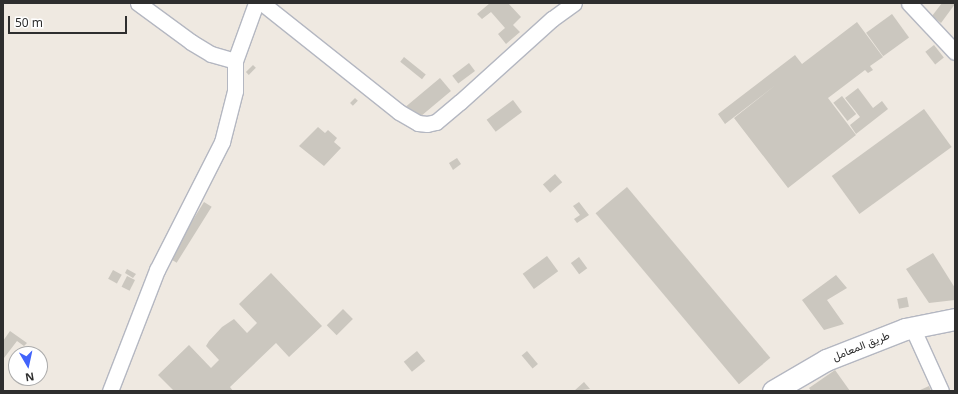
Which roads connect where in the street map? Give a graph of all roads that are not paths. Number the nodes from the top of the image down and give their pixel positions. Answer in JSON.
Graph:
{"nodes":[{"id":1,"x":138,"y":3,"type":"edge"},
{"id":2,"x":256,"y":3,"type":"edge"},
{"id":3,"x":262,"y":3,"type":"edge"},
{"id":4,"x":574,"y":3,"type":"edge"},
{"id":5,"x":909,"y":3,"type":"edge"},
{"id":6,"x":955,"y":52,"type":"edge"},
{"id":7,"x":235,"y":61,"type":"junction"},
{"id":8,"x":955,"y":319,"type":"edge"},
{"id":9,"x":912,"y":327,"type":"junction"},
{"id":10,"x":110,"y":391,"type":"edge"},
{"id":11,"x":773,"y":391,"type":"edge"},
{"id":12,"x":941,"y":391,"type":"edge"}],
"edges":[{"from":1,"to":7,"type":"street"},
{"from":2,"to":7,"type":"street"},
{"from":3,"to":4,"type":"street"},
{"from":5,"to":6,"type":"street"},
{"from":7,"to":10,"type":"street"},
{"from":8,"to":9,"type":"main road","name":"طريق المعامل"},
{"from":9,"to":11,"type":"main road","name":"طريق المعامل"},
{"from":9,"to":12,"type":"street"}]}
